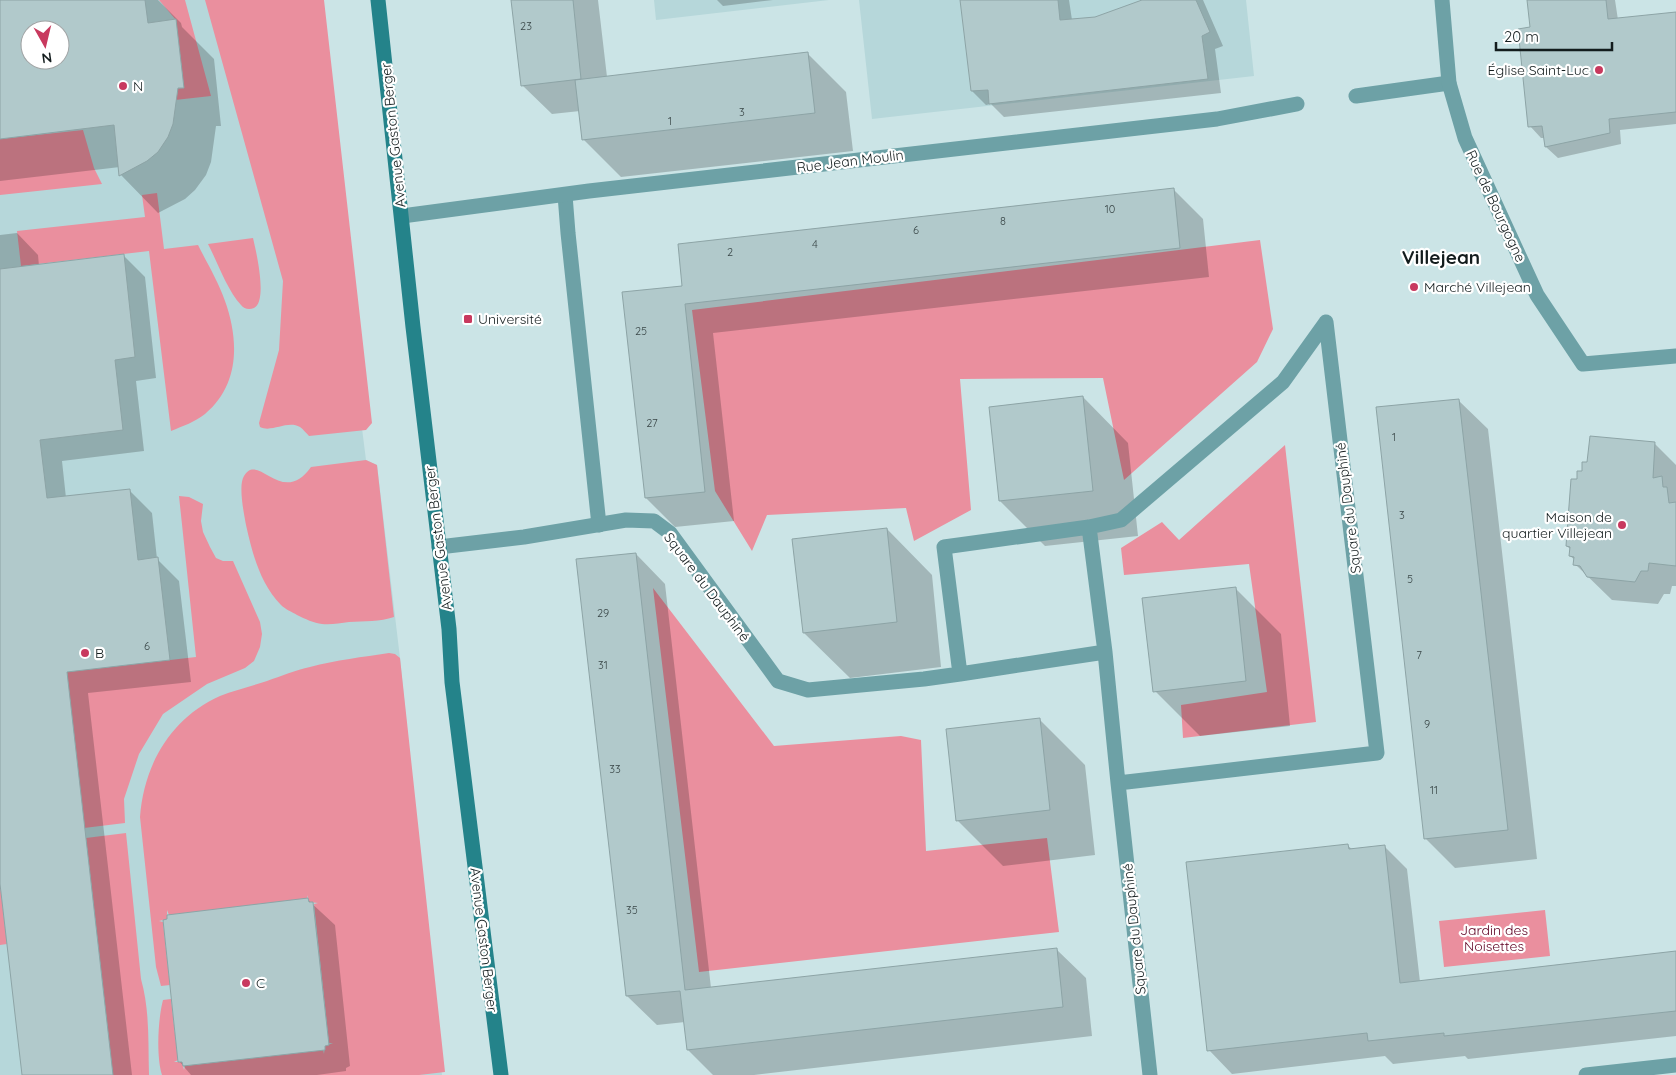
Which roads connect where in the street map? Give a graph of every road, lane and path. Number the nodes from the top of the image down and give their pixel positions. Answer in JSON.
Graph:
{"nodes":[{"id":1,"x":378,"y":0,"type":"edge"},
{"id":2,"x":1442,"y":0,"type":"edge"},
{"id":3,"x":1449,"y":83,"type":"junction"},
{"id":4,"x":1356,"y":96,"type":"dead end"},
{"id":5,"x":1297,"y":104,"type":"dead end"},
{"id":6,"x":565,"y":195,"type":"junction"},
{"id":7,"x":402,"y":216,"type":"junction"},
{"id":8,"x":1676,"y":356,"type":"edge"},
{"id":9,"x":599,"y":525,"type":"junction"},
{"id":10,"x":1089,"y":528,"type":"junction"},
{"id":11,"x":439,"y":547,"type":"junction"},
{"id":12,"x":1105,"y":652,"type":"junction"},
{"id":13,"x":960,"y":674,"type":"junction"},
{"id":14,"x":1118,"y":783,"type":"junction"},
{"id":15,"x":1676,"y":1065,"type":"edge"},
{"id":16,"x":501,"y":1075,"type":"edge"},
{"id":17,"x":1150,"y":1075,"type":"edge"},
{"id":18,"x":1586,"y":1075,"type":"edge"}],
"edges":[{"from":1,"to":7,"type":"street","name":"Avenue Gaston Berger"},
{"from":2,"to":3,"type":"street","name":"Rue de Bourgogne"},
{"from":3,"to":4,"type":"street"},
{"from":3,"to":8,"type":"street","name":"Rue de Bourgogne"},
{"from":5,"to":6,"type":"street","name":"Rue Jean Moulin"},
{"from":6,"to":7,"type":"street","name":"Rue Jean Moulin"},
{"from":6,"to":9,"type":"street"},
{"from":7,"to":11,"type":"street","name":"Avenue Gaston Berger"},
{"from":9,"to":11,"type":"street","name":"Square du Dauphiné"},
{"from":9,"to":13,"type":"street","name":"Square du Dauphiné"},
{"from":10,"to":12,"type":"street","name":"Square du Dauphiné"},
{"from":10,"to":13,"type":"street","name":"Square du Dauphiné"},
{"from":10,"to":14,"type":"street","name":"Square du Dauphiné"},
{"from":11,"to":16,"type":"street","name":"Avenue Gaston Berger"},
{"from":12,"to":13,"type":"street","name":"Square du Dauphiné"},
{"from":12,"to":14,"type":"street","name":"Square du Dauphiné"},
{"from":14,"to":17,"type":"street","name":"Square du Dauphiné"},
{"from":15,"to":18,"type":"street"}]}
